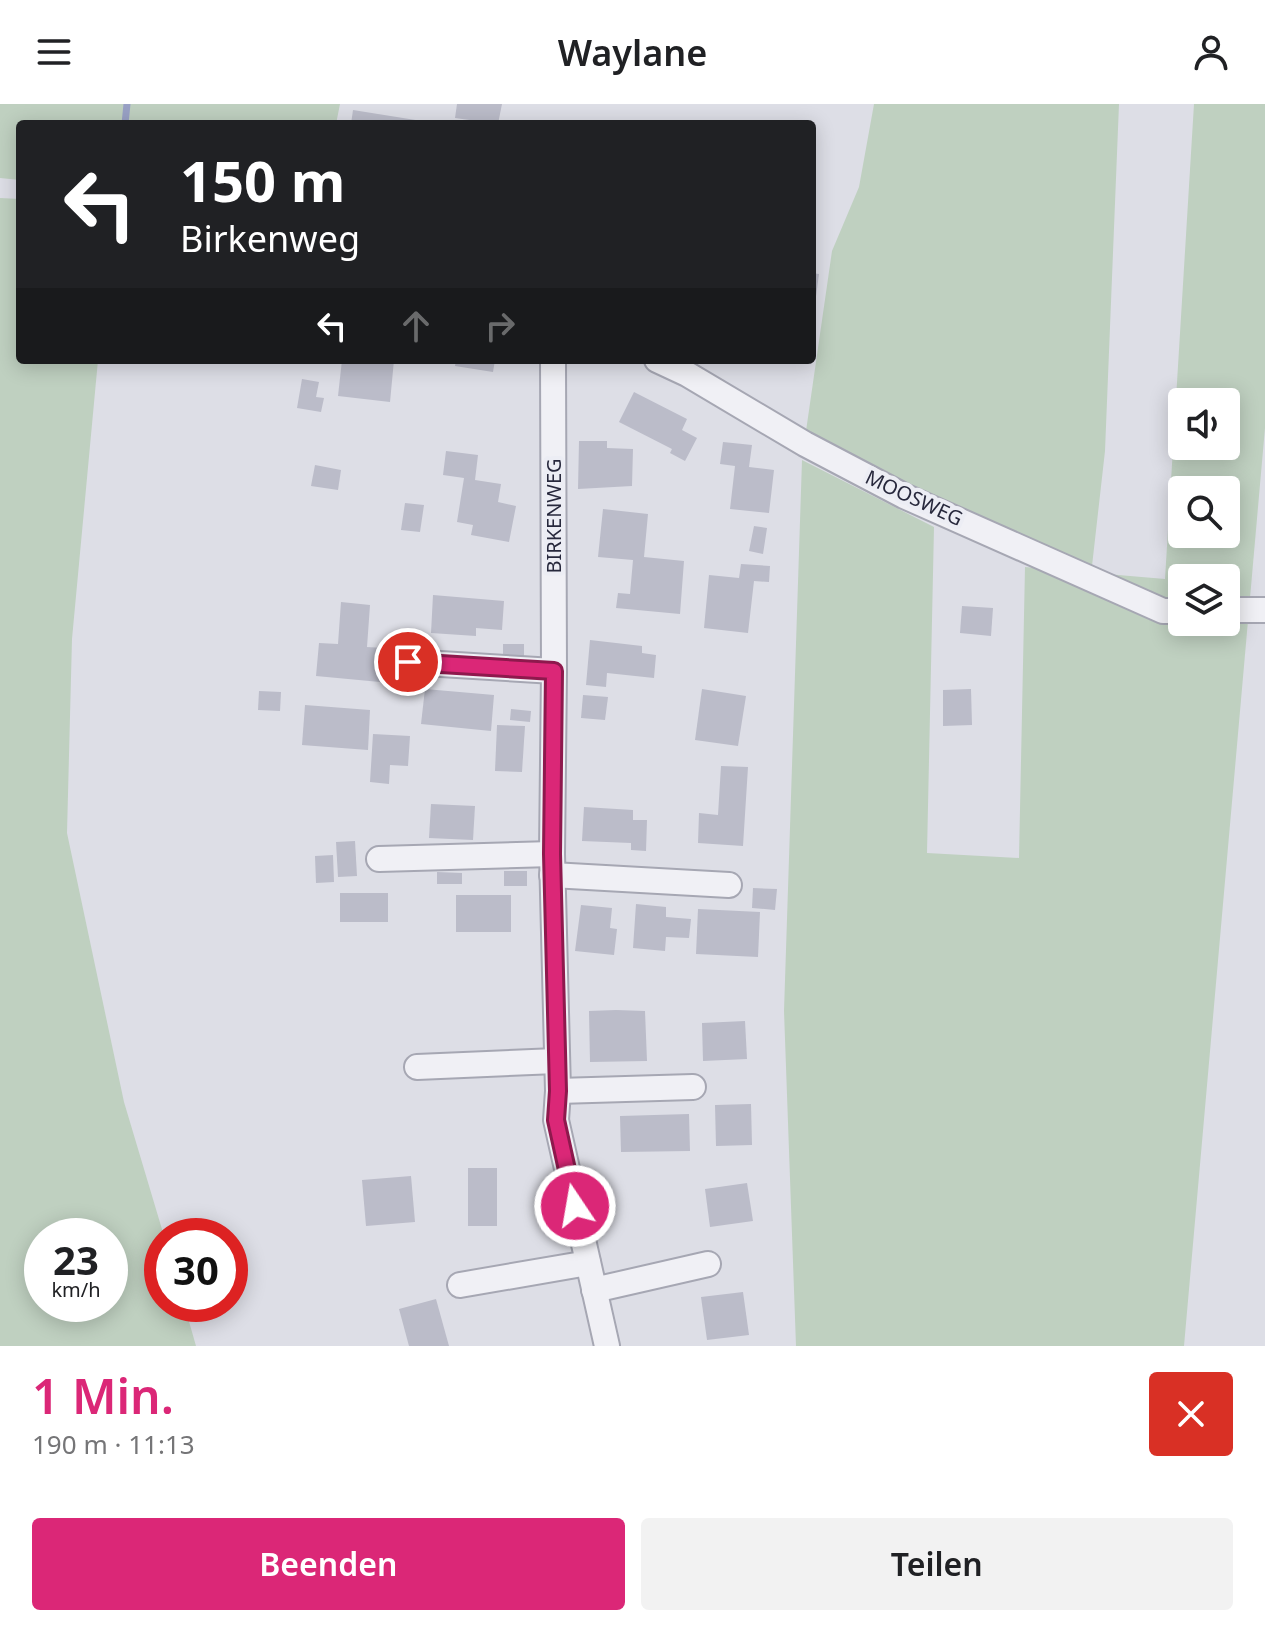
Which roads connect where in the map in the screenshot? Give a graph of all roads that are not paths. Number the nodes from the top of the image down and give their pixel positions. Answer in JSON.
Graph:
{"nodes":[{"id":1,"x":553,"y":364,"type":"edge"},
{"id":2,"x":666,"y":364,"type":"edge"},
{"id":3,"x":1240,"y":610,"type":"edge"},
{"id":4,"x":1265,"y":610,"type":"edge"},
{"id":5,"x":1168,"y":611,"type":"edge"},
{"id":6,"x":408,"y":662,"type":"dead end"},
{"id":7,"x":554,"y":671,"type":"junction"},
{"id":8,"x":379,"y":859,"type":"dead end"},
{"id":9,"x":552,"y":865,"type":"junction"},
{"id":10,"x":729,"y":885,"type":"dead end"},
{"id":11,"x":556,"y":1061,"type":"junction"},
{"id":12,"x":417,"y":1067,"type":"dead end"},
{"id":13,"x":693,"y":1087,"type":"dead end"},
{"id":14,"x":558,"y":1091,"type":"junction"},
{"id":15,"x":588,"y":1263,"type":"junction"},
{"id":16,"x":708,"y":1264,"type":"dead end"},
{"id":17,"x":460,"y":1285,"type":"dead end"},
{"id":18,"x":594,"y":1290,"type":"junction"},
{"id":19,"x":607,"y":1346,"type":"edge"}],
"edges":[{"from":1,"to":7,"type":"street","name":"BIRKENWEG"},
{"from":2,"to":5,"type":"street","name":"MOOSWEG"},
{"from":3,"to":4,"type":"street"},
{"from":6,"to":7,"type":"street"},
{"from":7,"to":9,"type":"street","name":"BIRKENWEG"},
{"from":8,"to":9,"type":"street"},
{"from":9,"to":10,"type":"street"},
{"from":9,"to":11,"type":"street","name":"BIRKENWEG"},
{"from":11,"to":12,"type":"street"},
{"from":11,"to":14,"type":"street","name":"BIRKENWEG"},
{"from":13,"to":14,"type":"street"},
{"from":14,"to":15,"type":"street","name":"BIRKENWEG"},
{"from":15,"to":17,"type":"street"},
{"from":15,"to":18,"type":"street","name":"BIRKENWEG"},
{"from":16,"to":18,"type":"street"},
{"from":18,"to":19,"type":"street","name":"BIRKENWEG"}]}
